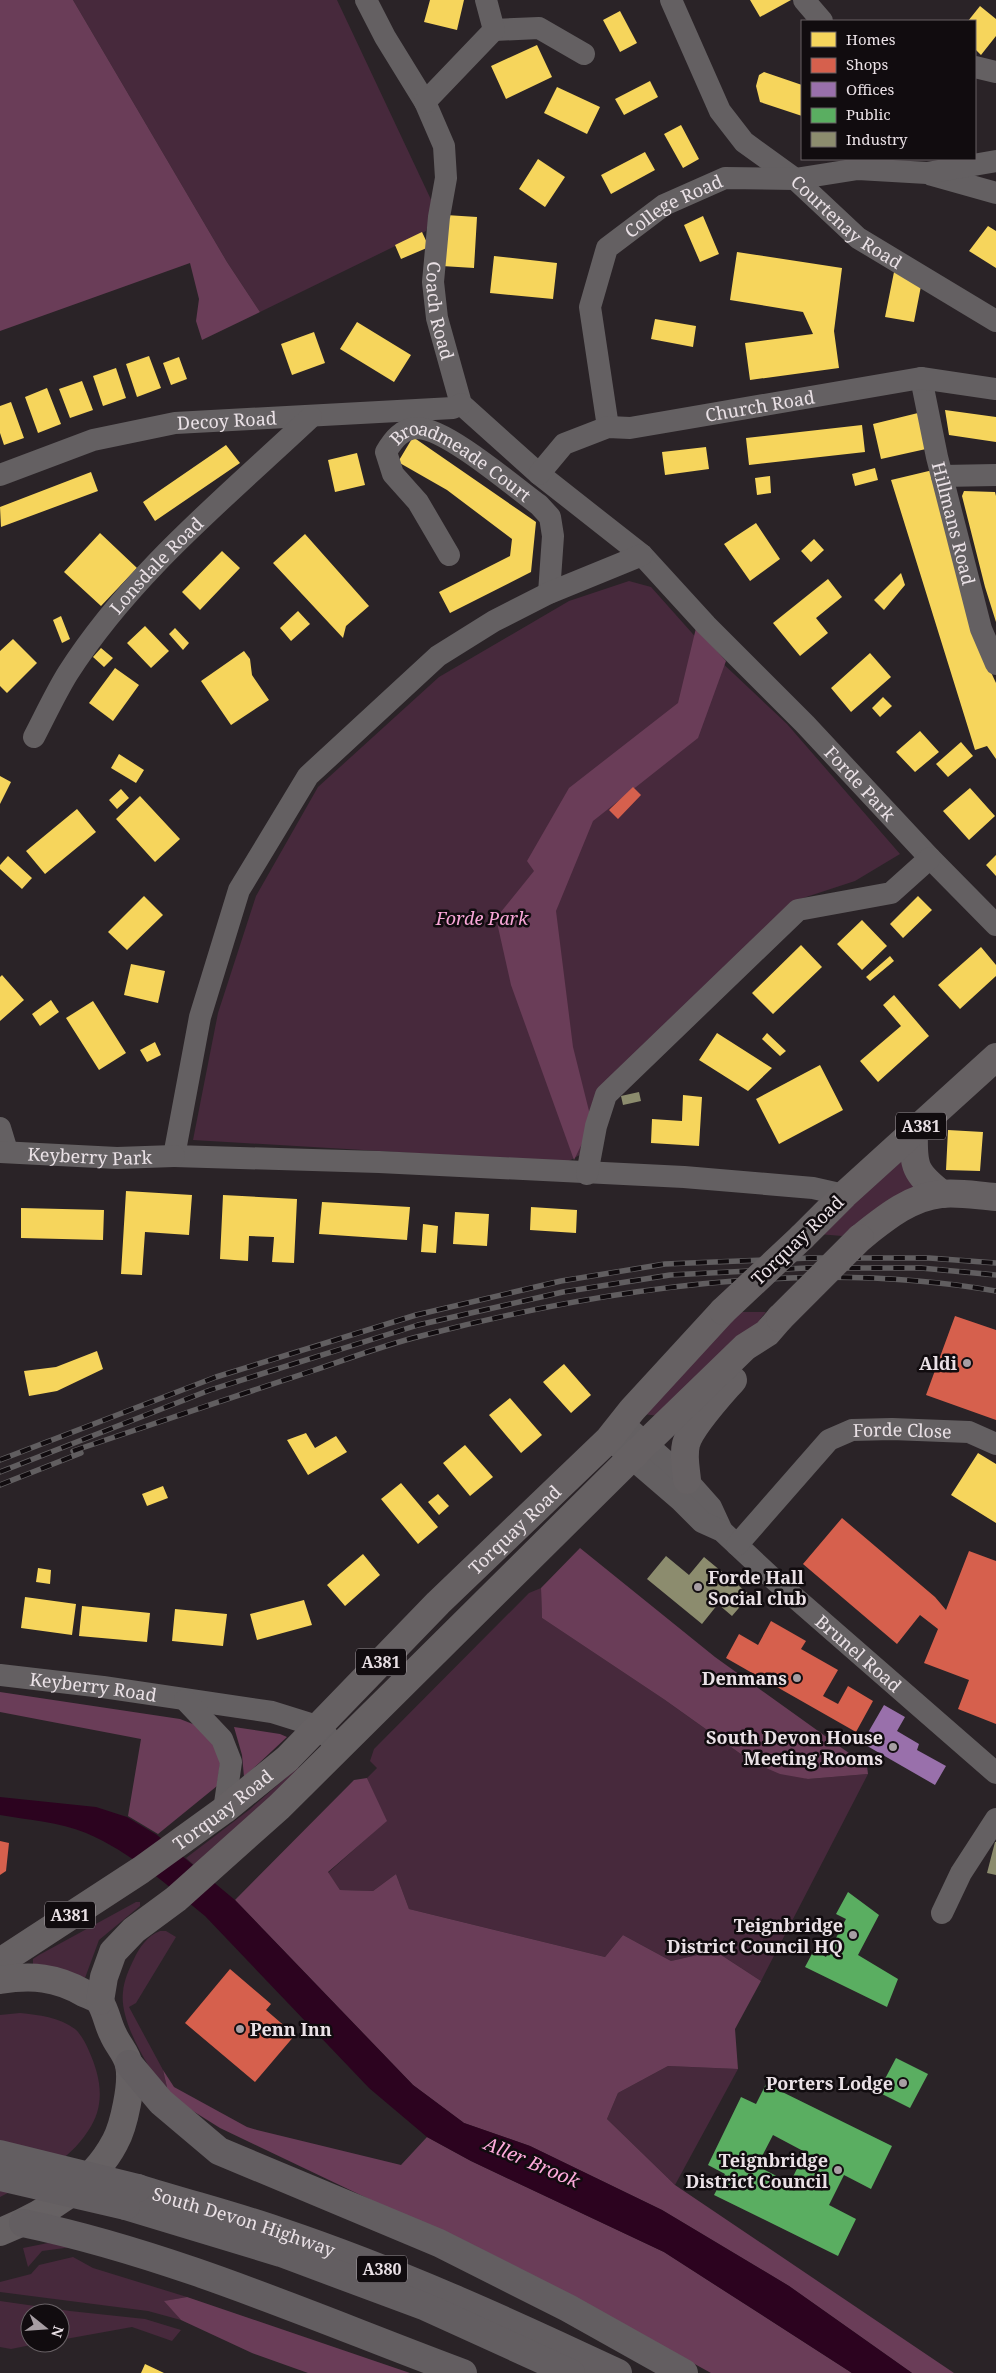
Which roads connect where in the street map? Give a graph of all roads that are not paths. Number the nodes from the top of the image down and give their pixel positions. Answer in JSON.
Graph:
{"nodes":[{"id":1,"x":366,"y":0,"type":"edge"},
{"id":2,"x":486,"y":0,"type":"edge"},
{"id":3,"x":671,"y":0,"type":"edge"},
{"id":4,"x":804,"y":0,"type":"edge"},
{"id":5,"x":821,"y":20,"type":"edge"},
{"id":6,"x":494,"y":30,"type":"junction"},
{"id":7,"x":584,"y":54,"type":"dead end"},
{"id":8,"x":976,"y":67,"type":"edge"},
{"id":9,"x":996,"y":72,"type":"edge"},
{"id":10,"x":425,"y":102,"type":"junction"},
{"id":11,"x":996,"y":161,"type":"edge"},
{"id":12,"x":927,"y":173,"type":"junction"},
{"id":13,"x":795,"y":179,"type":"junction"},
{"id":14,"x":996,"y":193,"type":"edge"},
{"id":15,"x":996,"y":322,"type":"edge"},
{"id":16,"x":921,"y":378,"type":"junction"},
{"id":17,"x":996,"y":389,"type":"edge"},
{"id":18,"x":461,"y":404,"type":"junction"},
{"id":19,"x":311,"y":417,"type":"junction"},
{"id":20,"x":608,"y":427,"type":"junction"},
{"id":21,"x":539,"y":474,"type":"junction"},
{"id":22,"x":0,"y":475,"type":"edge"},
{"id":23,"x":996,"y":475,"type":"edge"},
{"id":24,"x":942,"y":476,"type":"junction"},
{"id":25,"x":449,"y":555,"type":"dead end"},
{"id":26,"x":642,"y":555,"type":"junction"},
{"id":27,"x":549,"y":594,"type":"junction"},
{"id":28,"x":996,"y":664,"type":"edge"},
{"id":29,"x":34,"y":738,"type":"dead end"},
{"id":30,"x":930,"y":858,"type":"junction"},
{"id":31,"x":996,"y":925,"type":"edge"},
{"id":32,"x":996,"y":1057,"type":"edge"},
{"id":33,"x":0,"y":1128,"type":"edge"},
{"id":34,"x":914,"y":1134,"type":"junction"},
{"id":35,"x":3,"y":1151,"type":"edge"},
{"id":36,"x":174,"y":1156,"type":"junction"},
{"id":37,"x":587,"y":1174,"type":"junction"},
{"id":38,"x":942,"y":1194,"type":"junction"},
{"id":39,"x":844,"y":1195,"type":"junction"},
{"id":40,"x":996,"y":1197,"type":"edge"},
{"id":41,"x":774,"y":1326,"type":"junction"},
{"id":42,"x":616,"y":1431,"type":"junction"},
{"id":43,"x":996,"y":1444,"type":"edge"},
{"id":44,"x":638,"y":1451,"type":"junction"},
{"id":45,"x":688,"y":1480,"type":"junction"},
{"id":46,"x":730,"y":1538,"type":"junction"},
{"id":47,"x":0,"y":1675,"type":"edge"},
{"id":48,"x":185,"y":1700,"type":"junction"},
{"id":49,"x":320,"y":1727,"type":"junction"},
{"id":50,"x":338,"y":1749,"type":"junction"},
{"id":51,"x":996,"y":1772,"type":"edge"},
{"id":52,"x":224,"y":1810,"type":"junction"},
{"id":53,"x":996,"y":1819,"type":"edge"},
{"id":54,"x":942,"y":1913,"type":"dead end"},
{"id":55,"x":0,"y":1962,"type":"edge"},
{"id":56,"x":0,"y":1980,"type":"edge"},
{"id":57,"x":100,"y":2001,"type":"junction"},
{"id":58,"x":129,"y":2064,"type":"junction"},
{"id":59,"x":0,"y":2154,"type":"edge"},
{"id":60,"x":0,"y":2177,"type":"edge"},
{"id":61,"x":132,"y":2197,"type":"junction"},
{"id":62,"x":12,"y":2228,"type":"edge"},
{"id":63,"x":463,"y":2373,"type":"edge"},
{"id":64,"x":571,"y":2373,"type":"edge"},
{"id":65,"x":618,"y":2373,"type":"edge"},
{"id":66,"x":684,"y":2373,"type":"edge"}],
"edges":[{"from":1,"to":10,"type":"street","name":"Coach Road"},
{"from":2,"to":6,"type":"street"},
{"from":3,"to":13,"type":"street"},
{"from":4,"to":5,"type":"street"},
{"from":6,"to":7,"type":"street"},
{"from":6,"to":10,"type":"street"},
{"from":8,"to":9,"type":"street"},
{"from":10,"to":18,"type":"street","name":"Coach Road"},
{"from":11,"to":12,"type":"street","name":"Courtenay Road"},
{"from":12,"to":13,"type":"street","name":"Courtenay Road"},
{"from":12,"to":14,"type":"street"},
{"from":13,"to":15,"type":"street","name":"Courtenay Road"},
{"from":13,"to":20,"type":"street","name":"College Road"},
{"from":16,"to":17,"type":"street","name":"Church Road"},
{"from":16,"to":20,"type":"street","name":"Church Road"},
{"from":16,"to":24,"type":"street","name":"Hillmans Road"},
{"from":18,"to":19,"type":"street","name":"Decoy Road"},
{"from":18,"to":21,"type":"street"},
{"from":19,"to":22,"type":"street","name":"Decoy Road"},
{"from":19,"to":29,"type":"street","name":"Lonsdale Road"},
{"from":20,"to":21,"type":"street","name":"Church Road"},
{"from":21,"to":26,"type":"street"},
{"from":23,"to":24,"type":"street"},
{"from":24,"to":28,"type":"street","name":"Hillmans Road"},
{"from":25,"to":27,"type":"street","name":"Broadmeade Court"},
{"from":26,"to":27,"type":"street"},
{"from":26,"to":30,"type":"street","name":"Forde Park"},
{"from":27,"to":36,"type":"street"},
{"from":30,"to":31,"type":"street","name":"Forde Park"},
{"from":30,"to":37,"type":"street"},
{"from":32,"to":34,"type":"main road","name":"Torquay Road","number":"A381"},
{"from":33,"to":35,"type":"street","name":"Keyberry Park"},
{"from":34,"to":38,"type":"main road","number":"A381"},
{"from":34,"to":39,"type":"main road","name":"Torquay Road","number":"A381"},
{"from":35,"to":36,"type":"street","name":"Keyberry Park"},
{"from":36,"to":37,"type":"street"},
{"from":37,"to":39,"type":"street"},
{"from":38,"to":40,"type":"main road","number":"A381"},
{"from":38,"to":41,"type":"main road","name":"Torquay Road","number":"A381","bridge":true},
{"from":39,"to":42,"type":"main road","name":"Torquay Road","number":"A381","bridge":true},
{"from":41,"to":44,"type":"main road","name":"Torquay Road","number":"A381"},
{"from":41,"to":45,"type":"main road","number":"A381"},
{"from":42,"to":44,"type":"street","name":"Brunel Road"},
{"from":42,"to":49,"type":"main road","name":"Torquay Road","number":"A381"},
{"from":43,"to":46,"type":"street","name":"Forde Close"},
{"from":44,"to":45,"type":"street","name":"Brunel Road"},
{"from":44,"to":46,"type":"street","name":"Brunel Road"},
{"from":44,"to":50,"type":"main road","name":"Torquay Road","number":"A381"},
{"from":45,"to":46,"type":"street","name":"Brunel Road"},
{"from":46,"to":51,"type":"street","name":"Brunel Road"},
{"from":47,"to":48,"type":"street","name":"Keyberry Road"},
{"from":48,"to":49,"type":"street","name":"Keyberry Road"},
{"from":48,"to":52,"type":"street"},
{"from":49,"to":50,"type":"street"},
{"from":49,"to":52,"type":"main road","name":"Torquay Road","number":"A381"},
{"from":50,"to":57,"type":"main road","name":"Torquay Road","number":"A381"},
{"from":52,"to":55,"type":"main road","name":"Torquay Road","number":"A381"},
{"from":53,"to":54,"type":"street"},
{"from":56,"to":57,"type":"main road"},
{"from":57,"to":58,"type":"main road"},
{"from":58,"to":62,"type":"main road"},
{"from":58,"to":66,"type":"highway","number":"A380"},
{"from":59,"to":61,"type":"highway","name":"South Devon Highway","number":"A380","bridge":true},
{"from":60,"to":61,"type":"highway","name":"South Devon Highway","number":"A380","bridge":true},
{"from":61,"to":64,"type":"highway","name":"South Devon Highway","number":"A380"},
{"from":61,"to":65,"type":"highway","name":"South Devon Highway","number":"A380"},
{"from":62,"to":63,"type":"highway"}]}
